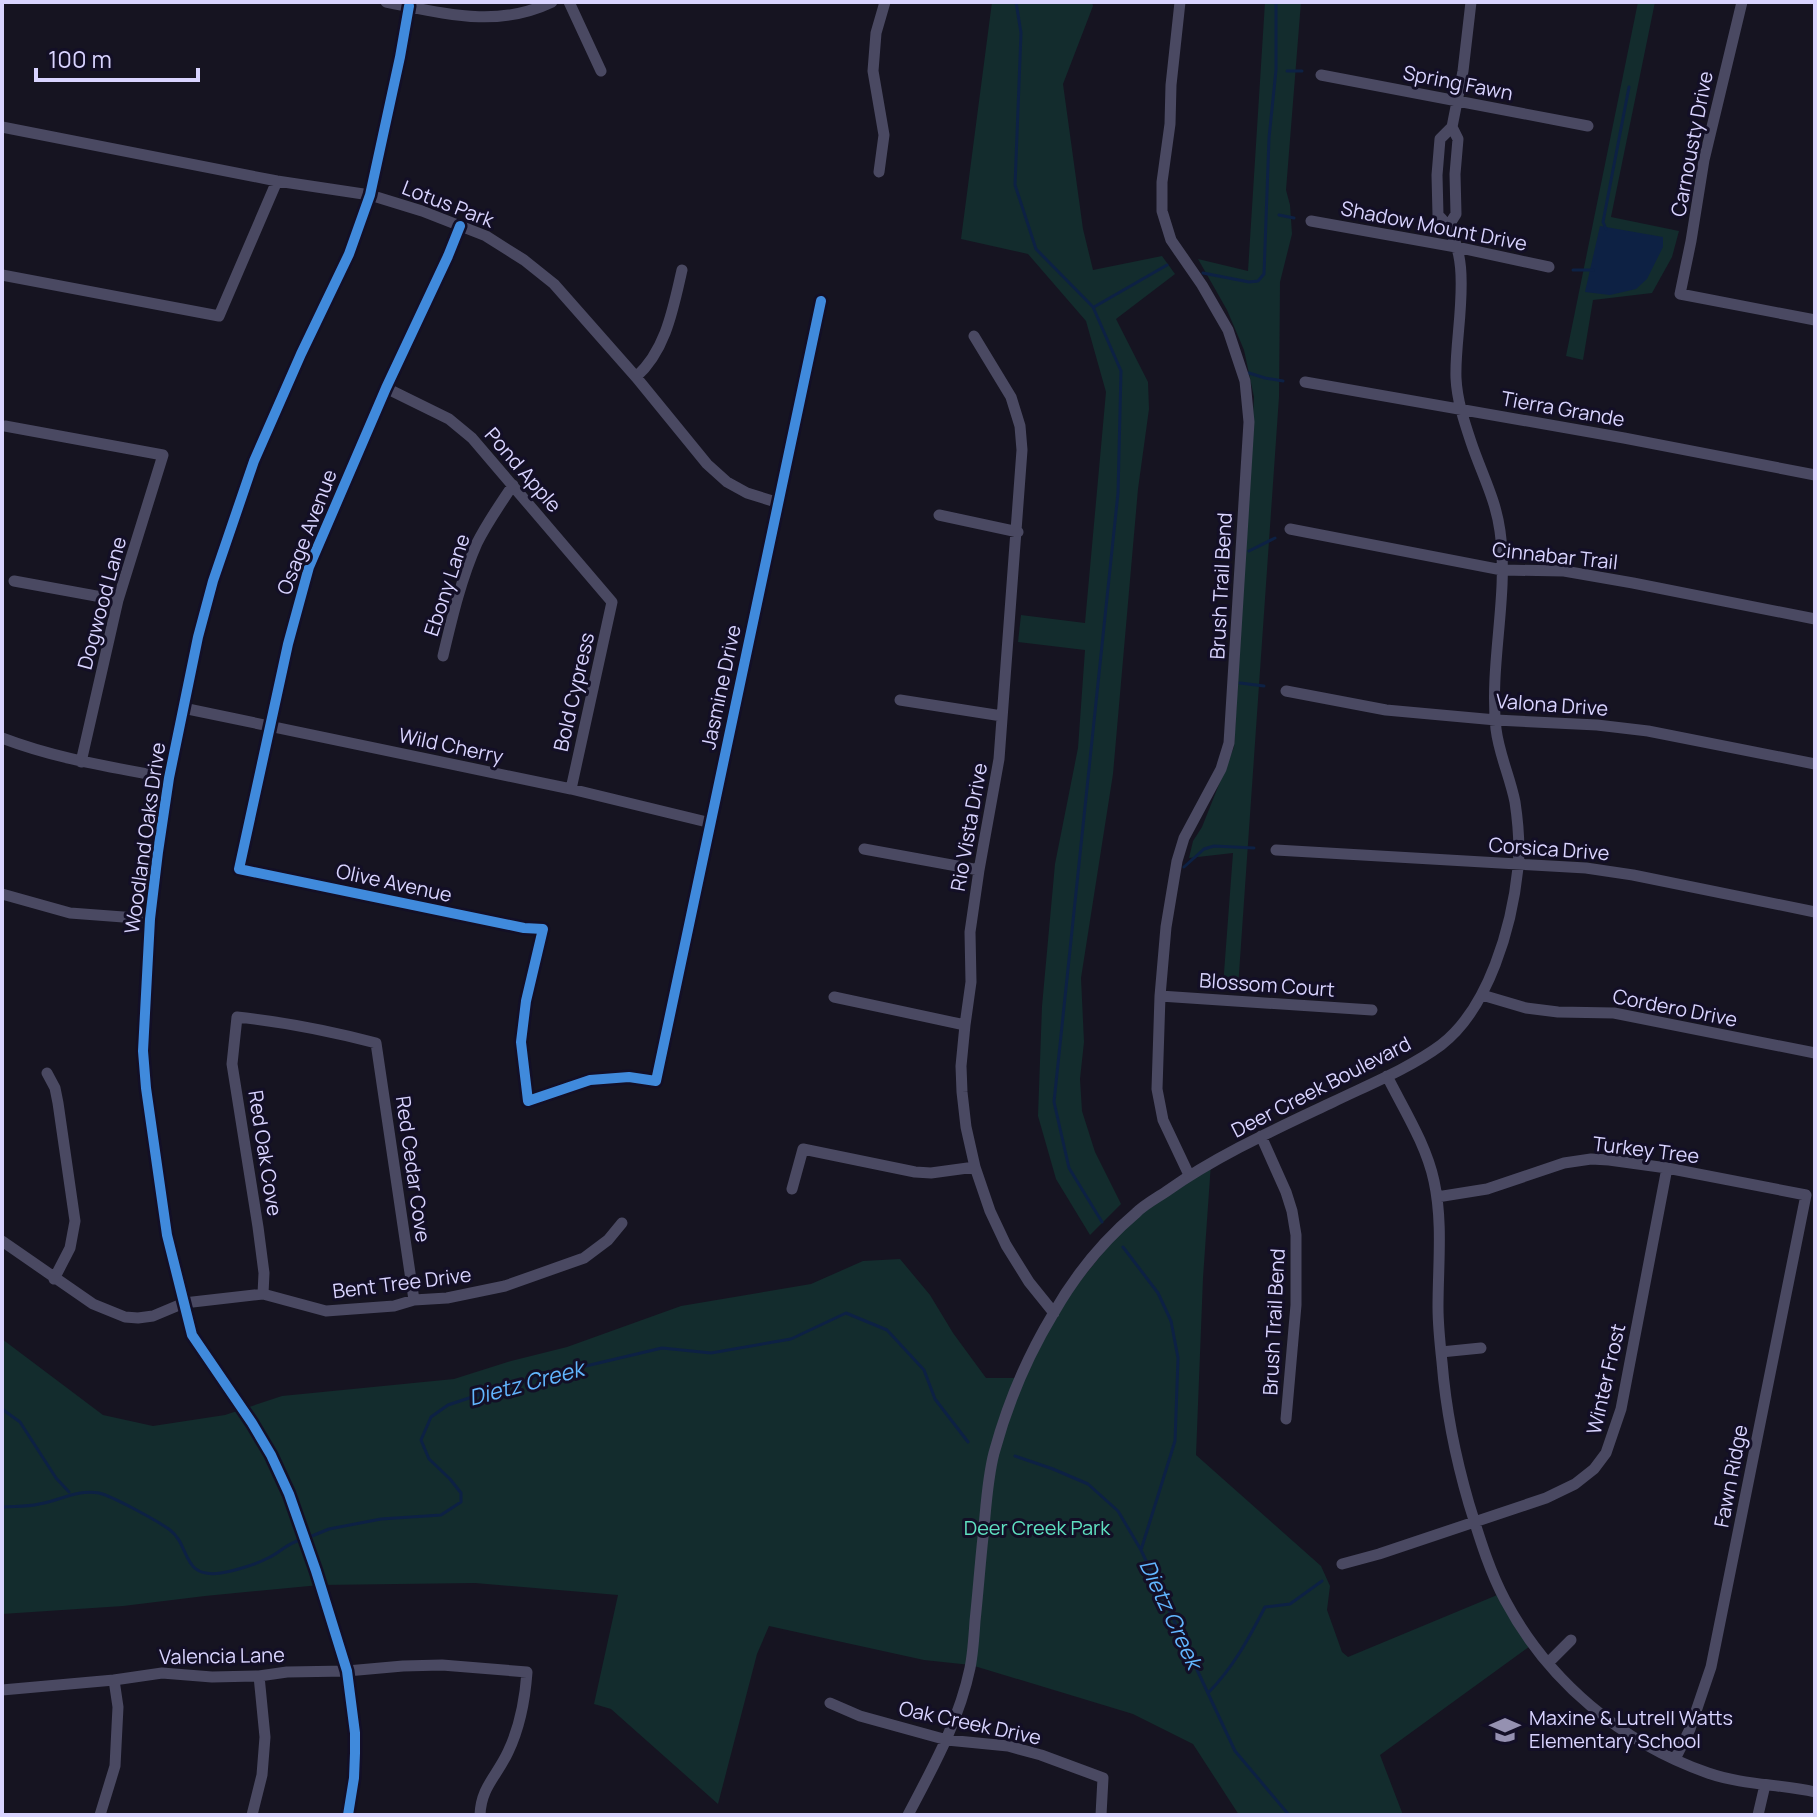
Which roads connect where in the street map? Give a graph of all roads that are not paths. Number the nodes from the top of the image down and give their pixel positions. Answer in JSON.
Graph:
{"nodes":[{"id":1,"x":386,"y":2,"type":"edge"},
{"id":2,"x":552,"y":2,"type":"edge"},
{"id":3,"x":569,"y":2,"type":"edge"},
{"id":4,"x":885,"y":2,"type":"edge"},
{"id":5,"x":1180,"y":2,"type":"edge"},
{"id":6,"x":1471,"y":2,"type":"edge"},
{"id":7,"x":1742,"y":2,"type":"edge"},
{"id":8,"x":409,"y":6,"type":"junction"},
{"id":9,"x":601,"y":71,"type":"dead end"},
{"id":10,"x":1321,"y":75,"type":"dead end"},
{"id":11,"x":1458,"y":101,"type":"junction"},
{"id":12,"x":1588,"y":126,"type":"dead end"},
{"id":13,"x":2,"y":127,"type":"edge"},
{"id":14,"x":1452,"y":127,"type":"junction"},
{"id":15,"x":879,"y":172,"type":"dead end"},
{"id":16,"x":277,"y":181,"type":"junction"},
{"id":17,"x":370,"y":195,"type":"junction"},
{"id":18,"x":1311,"y":221,"type":"dead end"},
{"id":19,"x":1449,"y":225,"type":"junction"},
{"id":20,"x":460,"y":226,"type":"junction"},
{"id":21,"x":1456,"y":247,"type":"junction"},
{"id":22,"x":1549,"y":267,"type":"dead end"},
{"id":23,"x":682,"y":270,"type":"dead end"},
{"id":24,"x":2,"y":275,"type":"edge"},
{"id":25,"x":821,"y":301,"type":"dead end"},
{"id":26,"x":1815,"y":320,"type":"edge"},
{"id":27,"x":974,"y":336,"type":"dead end"},
{"id":28,"x":636,"y":377,"type":"junction"},
{"id":29,"x":1305,"y":382,"type":"dead end"},
{"id":30,"x":386,"y":388,"type":"junction"},
{"id":31,"x":1461,"y":410,"type":"junction"},
{"id":32,"x":5,"y":426,"type":"dead end"},
{"id":33,"x":1815,"y":475,"type":"edge"},
{"id":34,"x":513,"y":485,"type":"junction"},
{"id":35,"x":779,"y":503,"type":"junction"},
{"id":36,"x":939,"y":515,"type":"dead end"},
{"id":37,"x":1290,"y":529,"type":"dead end"},
{"id":38,"x":1018,"y":532,"type":"junction"},
{"id":39,"x":1502,"y":570,"type":"junction"},
{"id":40,"x":14,"y":581,"type":"dead end"},
{"id":41,"x":118,"y":600,"type":"junction"},
{"id":42,"x":612,"y":602,"type":"joint"},
{"id":43,"x":1815,"y":619,"type":"edge"},
{"id":44,"x":443,"y":656,"type":"dead end"},
{"id":45,"x":1286,"y":691,"type":"dead end"},
{"id":46,"x":900,"y":700,"type":"dead end"},
{"id":47,"x":183,"y":708,"type":"junction"},
{"id":48,"x":1002,"y":716,"type":"junction"},
{"id":49,"x":1496,"y":720,"type":"junction"},
{"id":50,"x":270,"y":726,"type":"junction"},
{"id":51,"x":2,"y":738,"type":"edge"},
{"id":52,"x":81,"y":762,"type":"junction"},
{"id":53,"x":1815,"y":764,"type":"edge"},
{"id":54,"x":169,"y":778,"type":"junction"},
{"id":55,"x":571,"y":789,"type":"junction"},
{"id":56,"x":711,"y":823,"type":"junction"},
{"id":57,"x":864,"y":849,"type":"dead end"},
{"id":58,"x":1276,"y":850,"type":"dead end"},
{"id":59,"x":1519,"y":864,"type":"junction"},
{"id":60,"x":239,"y":869,"type":"joint"},
{"id":61,"x":979,"y":870,"type":"junction"},
{"id":62,"x":2,"y":894,"type":"edge"},
{"id":63,"x":1815,"y":912,"type":"edge"},
{"id":64,"x":150,"y":919,"type":"junction"},
{"id":65,"x":1482,"y":995,"type":"junction"},
{"id":66,"x":1160,"y":996,"type":"junction"},
{"id":67,"x":834,"y":997,"type":"dead end"},
{"id":68,"x":1372,"y":1010,"type":"dead end"},
{"id":69,"x":237,"y":1017,"type":"joint"},
{"id":70,"x":965,"y":1025,"type":"junction"},
{"id":71,"x":1815,"y":1053,"type":"edge"},
{"id":72,"x":47,"y":1073,"type":"dead end"},
{"id":73,"x":1387,"y":1076,"type":"junction"},
{"id":74,"x":528,"y":1101,"type":"joint"},
{"id":75,"x":1261,"y":1136,"type":"junction"},
{"id":76,"x":975,"y":1167,"type":"junction"},
{"id":77,"x":1667,"y":1168,"type":"junction"},
{"id":78,"x":1189,"y":1175,"type":"junction"},
{"id":79,"x":792,"y":1189,"type":"dead end"},
{"id":80,"x":1806,"y":1195,"type":"joint"},
{"id":81,"x":1437,"y":1197,"type":"junction"},
{"id":82,"x":622,"y":1223,"type":"dead end"},
{"id":83,"x":2,"y":1241,"type":"edge"},
{"id":84,"x":54,"y":1279,"type":"junction"},
{"id":85,"x":263,"y":1294,"type":"junction"},
{"id":86,"x":414,"y":1300,"type":"junction"},
{"id":87,"x":184,"y":1303,"type":"junction"},
{"id":88,"x":1054,"y":1313,"type":"junction"},
{"id":89,"x":1481,"y":1348,"type":"dead end"},
{"id":90,"x":1441,"y":1352,"type":"junction"},
{"id":91,"x":1286,"y":1419,"type":"dead end"},
{"id":92,"x":1475,"y":1522,"type":"junction"},
{"id":93,"x":1342,"y":1564,"type":"dead end"},
{"id":94,"x":1571,"y":1640,"type":"dead end"},
{"id":95,"x":1548,"y":1663,"type":"junction"},
{"id":96,"x":347,"y":1671,"type":"junction"},
{"id":97,"x":259,"y":1676,"type":"junction"},
{"id":98,"x":114,"y":1680,"type":"junction"},
{"id":99,"x":2,"y":1690,"type":"edge"},
{"id":100,"x":830,"y":1703,"type":"dead end"},
{"id":101,"x":947,"y":1740,"type":"junction"},
{"id":102,"x":1675,"y":1759,"type":"junction"},
{"id":103,"x":1765,"y":1785,"type":"junction"},
{"id":104,"x":1815,"y":1792,"type":"edge"},
{"id":105,"x":100,"y":1815,"type":"edge"},
{"id":106,"x":252,"y":1815,"type":"edge"},
{"id":107,"x":348,"y":1815,"type":"edge"},
{"id":108,"x":480,"y":1815,"type":"edge"},
{"id":109,"x":908,"y":1815,"type":"edge"},
{"id":110,"x":1101,"y":1815,"type":"edge"},
{"id":111,"x":1758,"y":1815,"type":"edge"}],
"edges":[{"from":1,"to":8,"type":"street"},
{"from":2,"to":8,"type":"street"},
{"from":3,"to":9,"type":"street"},
{"from":4,"to":15,"type":"street"},
{"from":5,"to":66,"type":"street","name":"Brush Trail Bend"},
{"from":6,"to":11,"type":"street","name":"Deer Creek Boulevard"},
{"from":7,"to":26,"type":"street","name":"Carnousty Drive"},
{"from":8,"to":17,"type":"street","name":"Woodland Oaks Drive"},
{"from":10,"to":11,"type":"street","name":"Spring Fawn"},
{"from":11,"to":12,"type":"street","name":"Spring Fawn"},
{"from":11,"to":14,"type":"street","name":"Deer Creek Boulevard"},
{"from":13,"to":16,"type":"street","name":"Lotus Park"},
{"from":14,"to":19,"type":"street","name":"Deer Creek Boulevard"},
{"from":14,"to":19,"type":"street","name":"Deer Creek Boulevard"},
{"from":16,"to":17,"type":"street","name":"Lotus Park"},
{"from":16,"to":24,"type":"street"},
{"from":17,"to":20,"type":"street","name":"Lotus Park"},
{"from":17,"to":47,"type":"street","name":"Woodland Oaks Drive"},
{"from":18,"to":21,"type":"street","name":"Shadow Mount Drive"},
{"from":19,"to":21,"type":"street","name":"Deer Creek Boulevard"},
{"from":20,"to":28,"type":"street","name":"Lotus Park"},
{"from":20,"to":30,"type":"street","name":"Osage Avenue"},
{"from":21,"to":22,"type":"street","name":"Shadow Mount Drive"},
{"from":21,"to":31,"type":"street","name":"Deer Creek Boulevard"},
{"from":23,"to":28,"type":"street"},
{"from":25,"to":35,"type":"street","name":"Jasmine Drive"},
{"from":27,"to":38,"type":"street","name":"Rio Vista Drive"},
{"from":28,"to":35,"type":"street","name":"Lotus Park"},
{"from":29,"to":31,"type":"street","name":"Tierra Grande"},
{"from":30,"to":34,"type":"street","name":"Pond Apple"},
{"from":30,"to":50,"type":"street","name":"Osage Avenue"},
{"from":31,"to":33,"type":"street","name":"Tierra Grande"},
{"from":31,"to":39,"type":"street","name":"Deer Creek Boulevard"},
{"from":32,"to":41,"type":"street","name":"Dogwood Lane"},
{"from":34,"to":42,"type":"street","name":"Pond Apple"},
{"from":34,"to":44,"type":"street","name":"Ebony Lane"},
{"from":35,"to":56,"type":"street","name":"Jasmine Drive"},
{"from":36,"to":38,"type":"street"},
{"from":37,"to":39,"type":"street","name":"Cinnabar Trail"},
{"from":38,"to":48,"type":"street","name":"Rio Vista Drive"},
{"from":39,"to":43,"type":"street","name":"Cinnabar Trail"},
{"from":39,"to":49,"type":"street","name":"Deer Creek Boulevard"},
{"from":40,"to":41,"type":"street"},
{"from":41,"to":52,"type":"street","name":"Dogwood Lane"},
{"from":42,"to":55,"type":"street","name":"Bold Cypress"},
{"from":45,"to":49,"type":"street","name":"Valona Drive"},
{"from":46,"to":48,"type":"street"},
{"from":47,"to":50,"type":"street","name":"Wild Cherry"},
{"from":47,"to":54,"type":"street","name":"Woodland Oaks Drive"},
{"from":48,"to":61,"type":"street","name":"Rio Vista Drive"},
{"from":49,"to":53,"type":"street","name":"Valona Drive"},
{"from":49,"to":59,"type":"street","name":"Deer Creek Boulevard"},
{"from":50,"to":55,"type":"street","name":"Wild Cherry"},
{"from":50,"to":60,"type":"street","name":"Osage Avenue"},
{"from":51,"to":52,"type":"street"},
{"from":52,"to":54,"type":"street"},
{"from":54,"to":64,"type":"street","name":"Woodland Oaks Drive"},
{"from":55,"to":56,"type":"street","name":"Wild Cherry"},
{"from":56,"to":74,"type":"street","name":"Jasmine Drive"},
{"from":57,"to":61,"type":"street"},
{"from":58,"to":59,"type":"street","name":"Corsica Drive"},
{"from":59,"to":63,"type":"street","name":"Corsica Drive"},
{"from":59,"to":65,"type":"street","name":"Deer Creek Boulevard"},
{"from":60,"to":74,"type":"street","name":"Olive Avenue"},
{"from":61,"to":70,"type":"street","name":"Rio Vista Drive"},
{"from":62,"to":64,"type":"street"},
{"from":64,"to":87,"type":"street","name":"Woodland Oaks Drive"},
{"from":65,"to":71,"type":"street","name":"Cordero Drive"},
{"from":65,"to":73,"type":"street","name":"Deer Creek Boulevard"},
{"from":66,"to":68,"type":"street","name":"Blossom Court"},
{"from":66,"to":78,"type":"street","name":"Brush Trail Bend"},
{"from":67,"to":70,"type":"street"},
{"from":69,"to":85,"type":"street","name":"Red Oak Cove"},
{"from":69,"to":86,"type":"street","name":"Red Cedar Cove"},
{"from":70,"to":76,"type":"street","name":"Rio Vista Drive"},
{"from":72,"to":84,"type":"street"},
{"from":73,"to":75,"type":"street","name":"Deer Creek Boulevard"},
{"from":73,"to":81,"type":"street"},
{"from":75,"to":78,"type":"street","name":"Deer Creek Boulevard"},
{"from":75,"to":91,"type":"street","name":"Brush Trail Bend"},
{"from":76,"to":79,"type":"street"},
{"from":76,"to":88,"type":"street","name":"Rio Vista Drive"},
{"from":77,"to":80,"type":"street","name":"Turkey Tree"},
{"from":77,"to":81,"type":"street","name":"Turkey Tree"},
{"from":77,"to":92,"type":"street","name":"Winter Frost"},
{"from":78,"to":88,"type":"street","name":"Deer Creek Boulevard"},
{"from":80,"to":102,"type":"street","name":"Fawn Ridge"},
{"from":81,"to":90,"type":"street"},
{"from":82,"to":86,"type":"street","name":"Bent Tree Drive"},
{"from":83,"to":84,"type":"street","name":"Bent Tree Drive"},
{"from":84,"to":87,"type":"street","name":"Bent Tree Drive"},
{"from":85,"to":86,"type":"street","name":"Bent Tree Drive"},
{"from":85,"to":87,"type":"street","name":"Bent Tree Drive"},
{"from":87,"to":96,"type":"street","name":"Woodland Oaks Drive"},
{"from":88,"to":101,"type":"street","name":"Deer Creek Boulevard"},
{"from":89,"to":90,"type":"street"},
{"from":90,"to":92,"type":"street"},
{"from":92,"to":93,"type":"street","name":"Winter Frost"},
{"from":92,"to":95,"type":"street"},
{"from":94,"to":95,"type":"street"},
{"from":95,"to":102,"type":"street"},
{"from":96,"to":97,"type":"street","name":"Valencia Lane"},
{"from":96,"to":107,"type":"street","name":"Woodland Oaks Drive"},
{"from":96,"to":108,"type":"street","name":"Valencia Lane"},
{"from":97,"to":98,"type":"street","name":"Valencia Lane"},
{"from":97,"to":106,"type":"street"},
{"from":98,"to":99,"type":"street","name":"Valencia Lane"},
{"from":98,"to":105,"type":"street"},
{"from":100,"to":101,"type":"street","name":"Oak Creek Drive"},
{"from":101,"to":109,"type":"street","name":"Deer Creek Boulevard"},
{"from":101,"to":110,"type":"street","name":"Oak Creek Drive"},
{"from":102,"to":103,"type":"street"},
{"from":103,"to":104,"type":"street"},
{"from":103,"to":111,"type":"street"}]}
